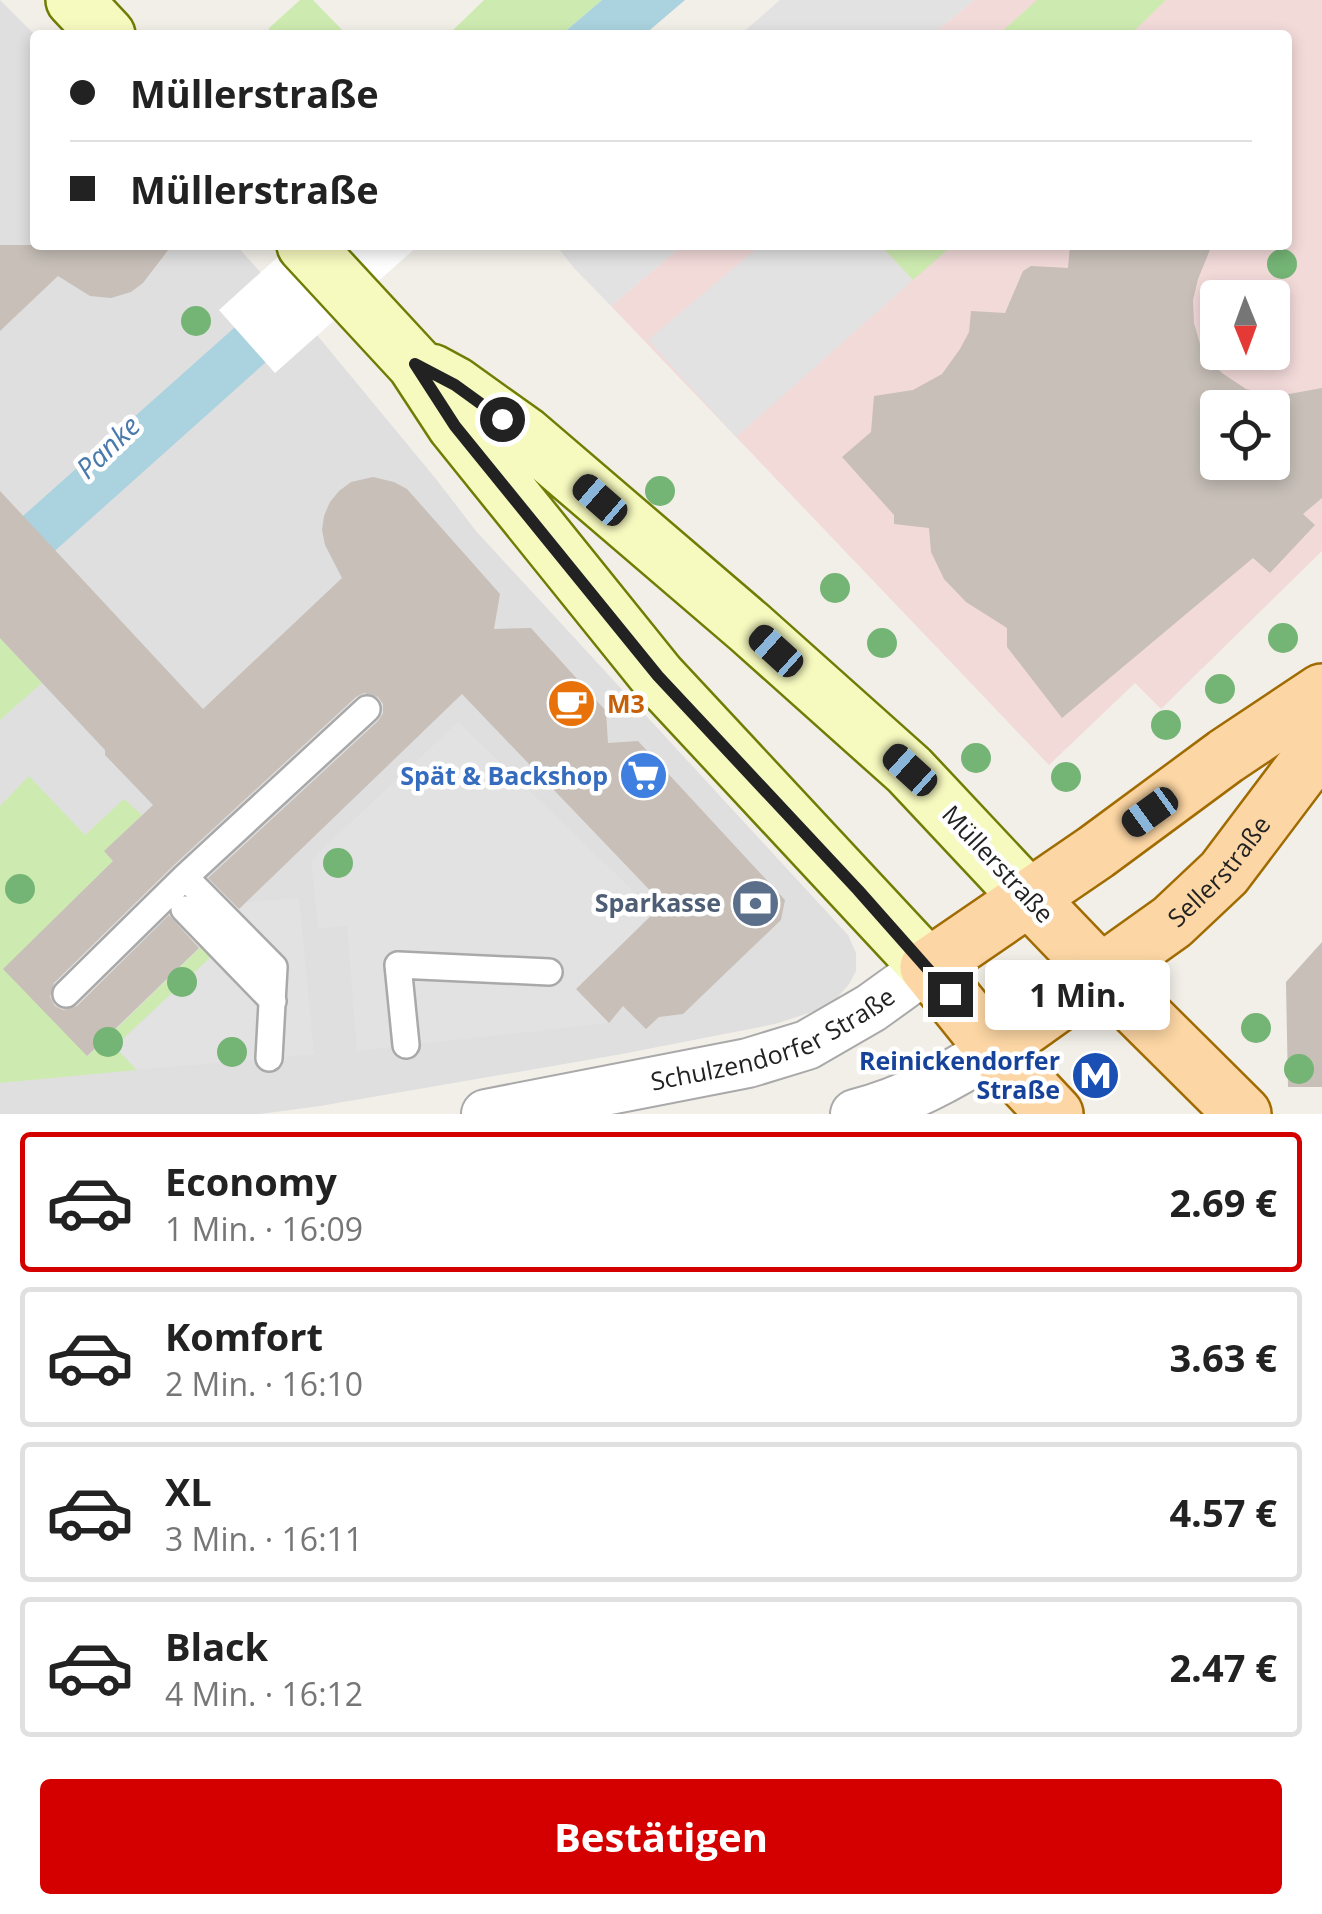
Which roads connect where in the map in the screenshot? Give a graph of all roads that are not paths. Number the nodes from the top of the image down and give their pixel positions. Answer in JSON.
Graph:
{"nodes":[{"id":1,"x":74,"y":0,"type":"edge"},
{"id":2,"x":102,"y":30,"type":"edge"},
{"id":3,"x":329,"y":272,"type":"edge"},
{"id":4,"x":415,"y":364,"type":"junction"},
{"id":5,"x":1322,"y":692,"type":"edge"},
{"id":6,"x":367,"y":709,"type":"dead end"},
{"id":7,"x":1322,"y":742,"type":"edge"},
{"id":8,"x":186,"y":877,"type":"junction"},
{"id":9,"x":1029,"y":898,"type":"junction"},
{"id":10,"x":184,"y":909,"type":"dead end"},
{"id":11,"x":928,"y":968,"type":"junction"},
{"id":12,"x":548,"y":972,"type":"dead end"},
{"id":13,"x":1100,"y":972,"type":"junction"},
{"id":14,"x":66,"y":994,"type":"dead end"},
{"id":15,"x":272,"y":1000,"type":"junction"},
{"id":16,"x":406,"y":1046,"type":"dead end"},
{"id":17,"x":994,"y":1049,"type":"junction"},
{"id":18,"x":269,"y":1058,"type":"dead end"},
{"id":19,"x":486,"y":1114,"type":"edge"},
{"id":20,"x":855,"y":1114,"type":"edge"},
{"id":21,"x":1055,"y":1114,"type":"edge"},
{"id":22,"x":1242,"y":1114,"type":"edge"}],
"edges":[{"from":1,"to":2,"type":"main road"},
{"from":3,"to":4,"type":"main road","name":"Müllerstraße"},
{"from":4,"to":9,"type":"main road","name":"Müllerstraße"},
{"from":4,"to":11,"type":"main road","name":"Müllerstraße"},
{"from":5,"to":9,"type":"main road"},
{"from":6,"to":8,"type":"lane"},
{"from":7,"to":13,"type":"main road","name":"Sellerstraße"},
{"from":8,"to":14,"type":"lane"},
{"from":8,"to":15,"type":"lane"},
{"from":9,"to":11,"type":"main road"},
{"from":9,"to":13,"type":"main road","name":"Müllerstraße"},
{"from":10,"to":15,"type":"lane"},
{"from":11,"to":17,"type":"main road","name":"Müllerstraße"},
{"from":11,"to":19,"type":"street","name":"Schulzendorfer Straße"},
{"from":12,"to":16,"type":"lane"},
{"from":13,"to":17,"type":"main road","name":"Sellerstraße"},
{"from":13,"to":22,"type":"main road","name":"Müllerstraße"},
{"from":15,"to":18,"type":"lane"},
{"from":17,"to":20,"type":"street"},
{"from":17,"to":21,"type":"main road","name":"Müllerstraße"}]}
